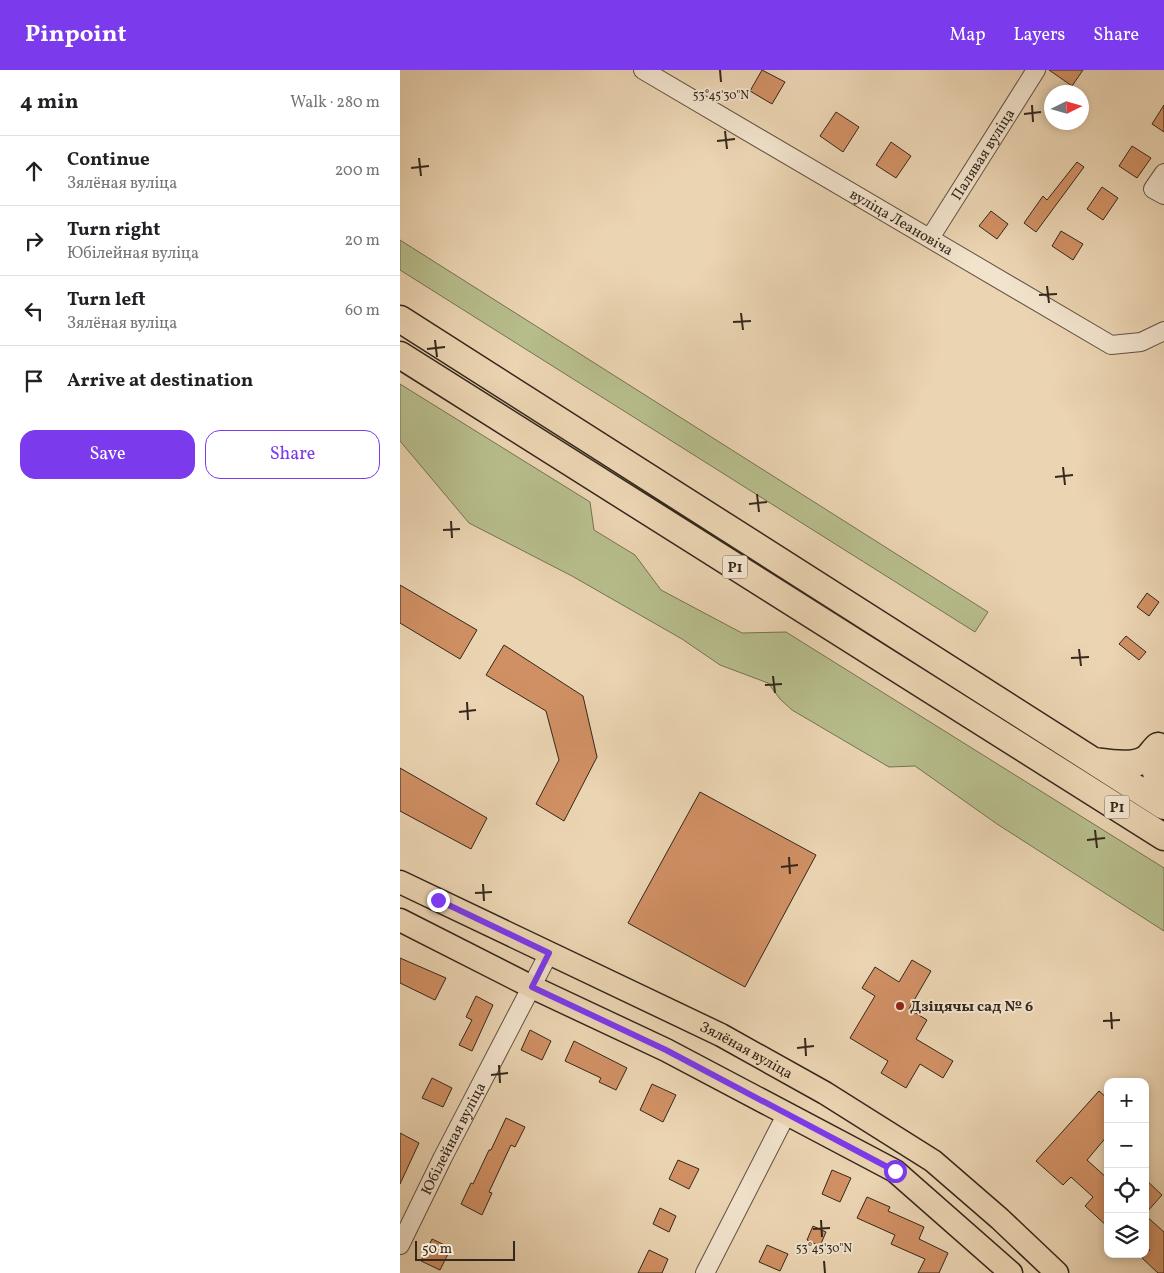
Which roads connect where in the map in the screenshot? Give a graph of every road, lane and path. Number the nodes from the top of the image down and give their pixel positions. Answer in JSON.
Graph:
{"nodes":[{"id":1,"x":644,"y":70,"type":"edge"},
{"id":2,"x":1036,"y":70,"type":"edge"},
{"id":3,"x":1164,"y":173,"type":"edge"},
{"id":4,"x":1159,"y":192,"type":"edge"},
{"id":5,"x":930,"y":238,"type":"junction"},
{"id":6,"x":400,"y":319,"type":"edge"},
{"id":7,"x":1164,"y":331,"type":"edge"},
{"id":8,"x":400,"y":356,"type":"edge"},
{"id":9,"x":1161,"y":741,"type":"edge"},
{"id":10,"x":1093,"y":761,"type":"junction"},
{"id":11,"x":1164,"y":793,"type":"edge"},
{"id":12,"x":1164,"y":806,"type":"edge"},
{"id":13,"x":1164,"y":837,"type":"edge"},
{"id":14,"x":400,"y":882,"type":"edge"},
{"id":15,"x":400,"y":920,"type":"edge"},
{"id":16,"x":549,"y":953,"type":"junction"},
{"id":17,"x":532,"y":987,"type":"junction"},
{"id":18,"x":787,"y":1113,"type":"junction"},
{"id":19,"x":400,"y":1246,"type":"edge"},
{"id":20,"x":705,"y":1273,"type":"edge"},
{"id":21,"x":1011,"y":1273,"type":"edge"},
{"id":22,"x":1057,"y":1273,"type":"edge"}],
"edges":[{"from":1,"to":5,"type":"street","name":"вуліца Леановіча"},
{"from":2,"to":5,"type":"street","name":"Палявая вуліца"},
{"from":3,"to":4,"type":"street"},
{"from":5,"to":7,"type":"street","name":"вуліца Леановіча"},
{"from":6,"to":10,"type":"highway","number":"Р1"},
{"from":8,"to":13,"type":"highway","number":"Р1"},
{"from":9,"to":10,"type":"highway"},
{"from":9,"to":11,"type":"highway"},
{"from":10,"to":12,"type":"highway","number":"Р1"},
{"from":14,"to":16,"type":"main road","name":"Зялёная вуліца"},
{"from":15,"to":17,"type":"main road"},
{"from":16,"to":17,"type":"street","name":"Юбілейная вуліца"},
{"from":16,"to":22,"type":"main road","name":"Зялёная вуліца"},
{"from":17,"to":18,"type":"main road"},
{"from":17,"to":19,"type":"street","name":"Юбілейная вуліца"},
{"from":18,"to":20,"type":"street"},
{"from":18,"to":21,"type":"main road"}]}
